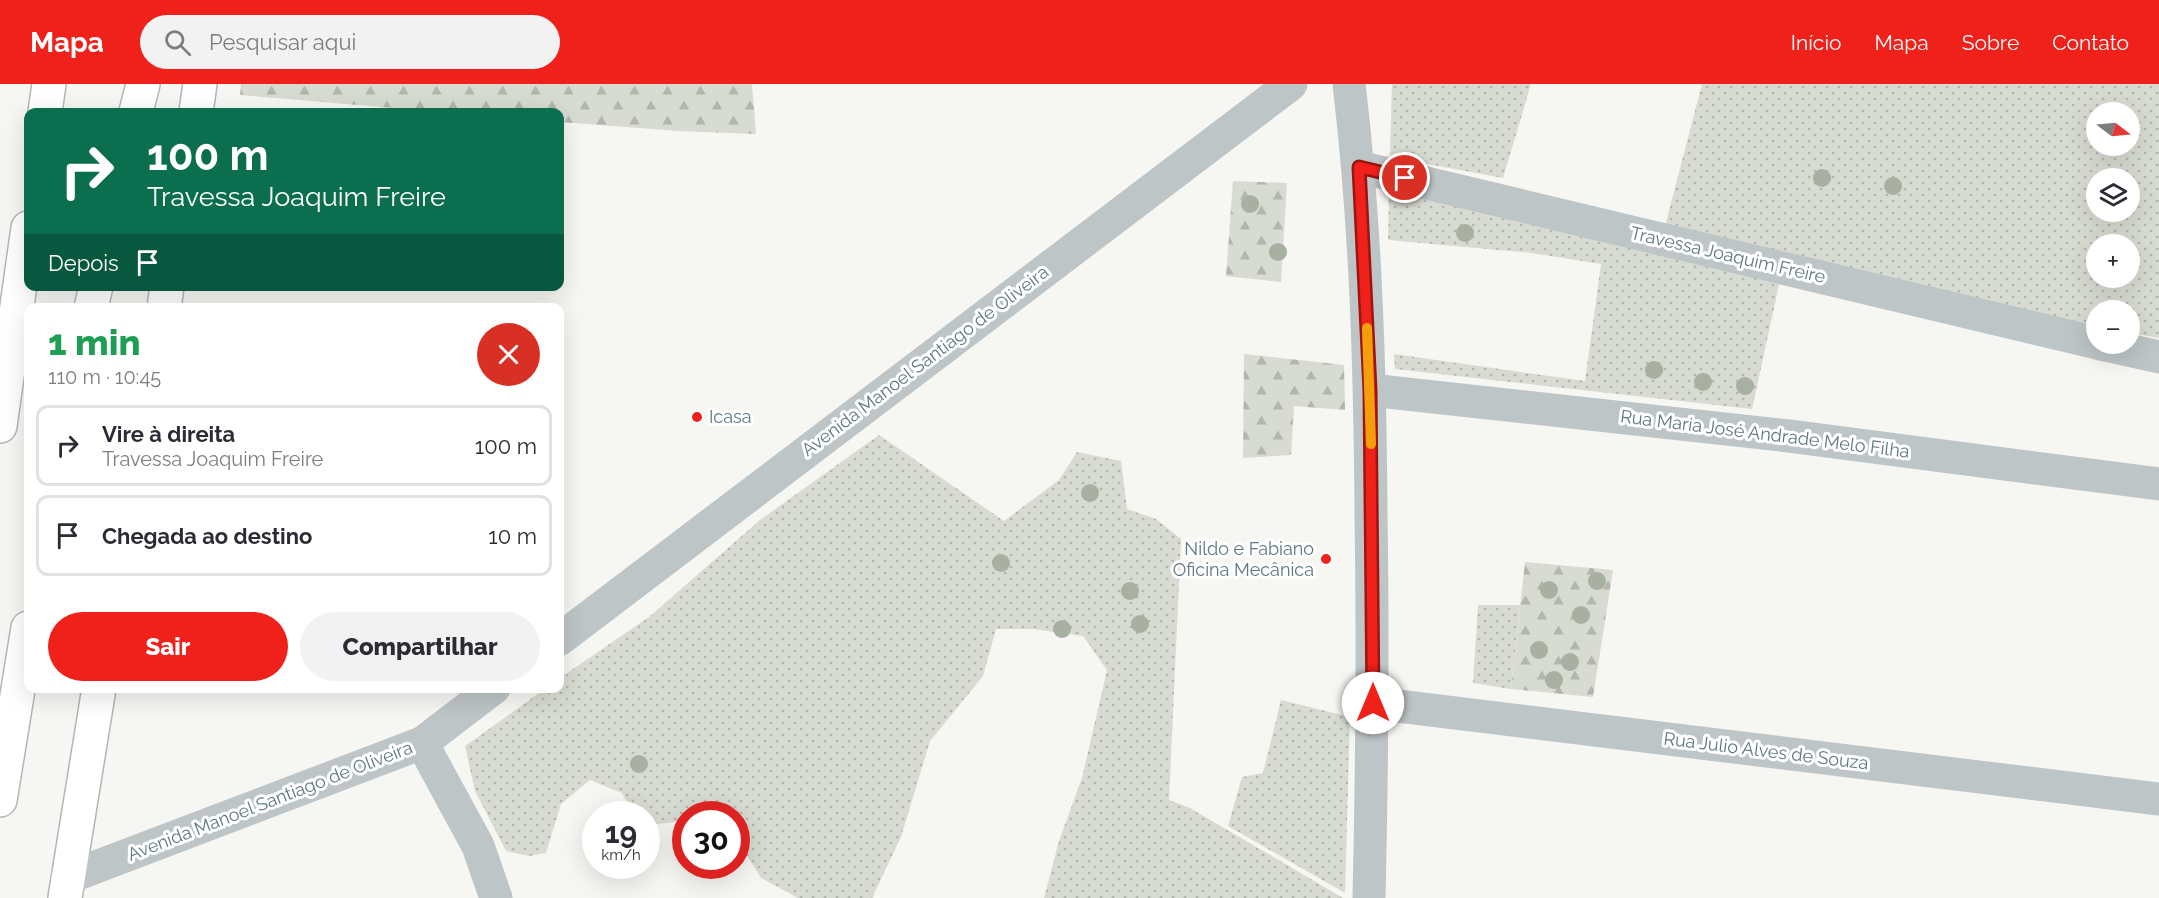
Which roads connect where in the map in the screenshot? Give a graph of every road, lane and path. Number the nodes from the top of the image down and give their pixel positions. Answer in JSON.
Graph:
{"nodes":[{"id":1,"x":49,"y":84,"type":"edge"},
{"id":2,"x":143,"y":84,"type":"edge"},
{"id":3,"x":200,"y":84,"type":"edge"},
{"id":4,"x":1291,"y":84,"type":"edge"},
{"id":5,"x":1349,"y":84,"type":"edge"},
{"id":6,"x":46,"y":108,"type":"edge"},
{"id":7,"x":137,"y":108,"type":"edge"},
{"id":8,"x":197,"y":108,"type":"edge"},
{"id":9,"x":1359,"y":167,"type":"junction"},
{"id":10,"x":24,"y":256,"type":"edge"},
{"id":11,"x":2086,"y":340,"type":"edge"},
{"id":12,"x":2140,"y":353,"type":"edge"},
{"id":13,"x":2159,"y":357,"type":"edge"},
{"id":14,"x":1370,"y":390,"type":"junction"},
{"id":15,"x":0,"y":426,"type":"edge"},
{"id":16,"x":2159,"y":484,"type":"edge"},
{"id":17,"x":564,"y":636,"type":"edge"},
{"id":18,"x":24,"y":653,"type":"edge"},
{"id":19,"x":98,"y":693,"type":"edge"},
{"id":20,"x":487,"y":693,"type":"edge"},
{"id":21,"x":1373,"y":703,"type":"junction"},
{"id":22,"x":422,"y":743,"type":"junction"},
{"id":23,"x":2159,"y":799,"type":"edge"},
{"id":24,"x":0,"y":800,"type":"edge"},
{"id":25,"x":66,"y":888,"type":"edge"},
{"id":26,"x":496,"y":898,"type":"edge"},
{"id":27,"x":1369,"y":898,"type":"edge"}],
"edges":[{"from":1,"to":6,"type":"main road"},
{"from":2,"to":7,"type":"main road"},
{"from":3,"to":8,"type":"main road"},
{"from":4,"to":17,"type":"street","name":"Avenida Manoel Santiago de Oliveira"},
{"from":5,"to":9,"type":"street"},
{"from":9,"to":11,"type":"street","name":"Travessa Joaquim Freire"},
{"from":9,"to":14,"type":"street"},
{"from":10,"to":15,"type":"main road"},
{"from":12,"to":13,"type":"street","name":"Travessa Joaquim Freire"},
{"from":14,"to":16,"type":"street","name":"Rua Maria José Andrade Melo Filha"},
{"from":14,"to":21,"type":"street"},
{"from":18,"to":24,"type":"main road"},
{"from":19,"to":25,"type":"main road"},
{"from":20,"to":22,"type":"street","name":"Avenida Manoel Santiago de Oliveira"},
{"from":21,"to":23,"type":"street","name":"Rua Julio Alves de Souza"},
{"from":21,"to":27,"type":"street"},
{"from":22,"to":25,"type":"street","name":"Avenida Manoel Santiago de Oliveira"},
{"from":22,"to":26,"type":"street"}]}
